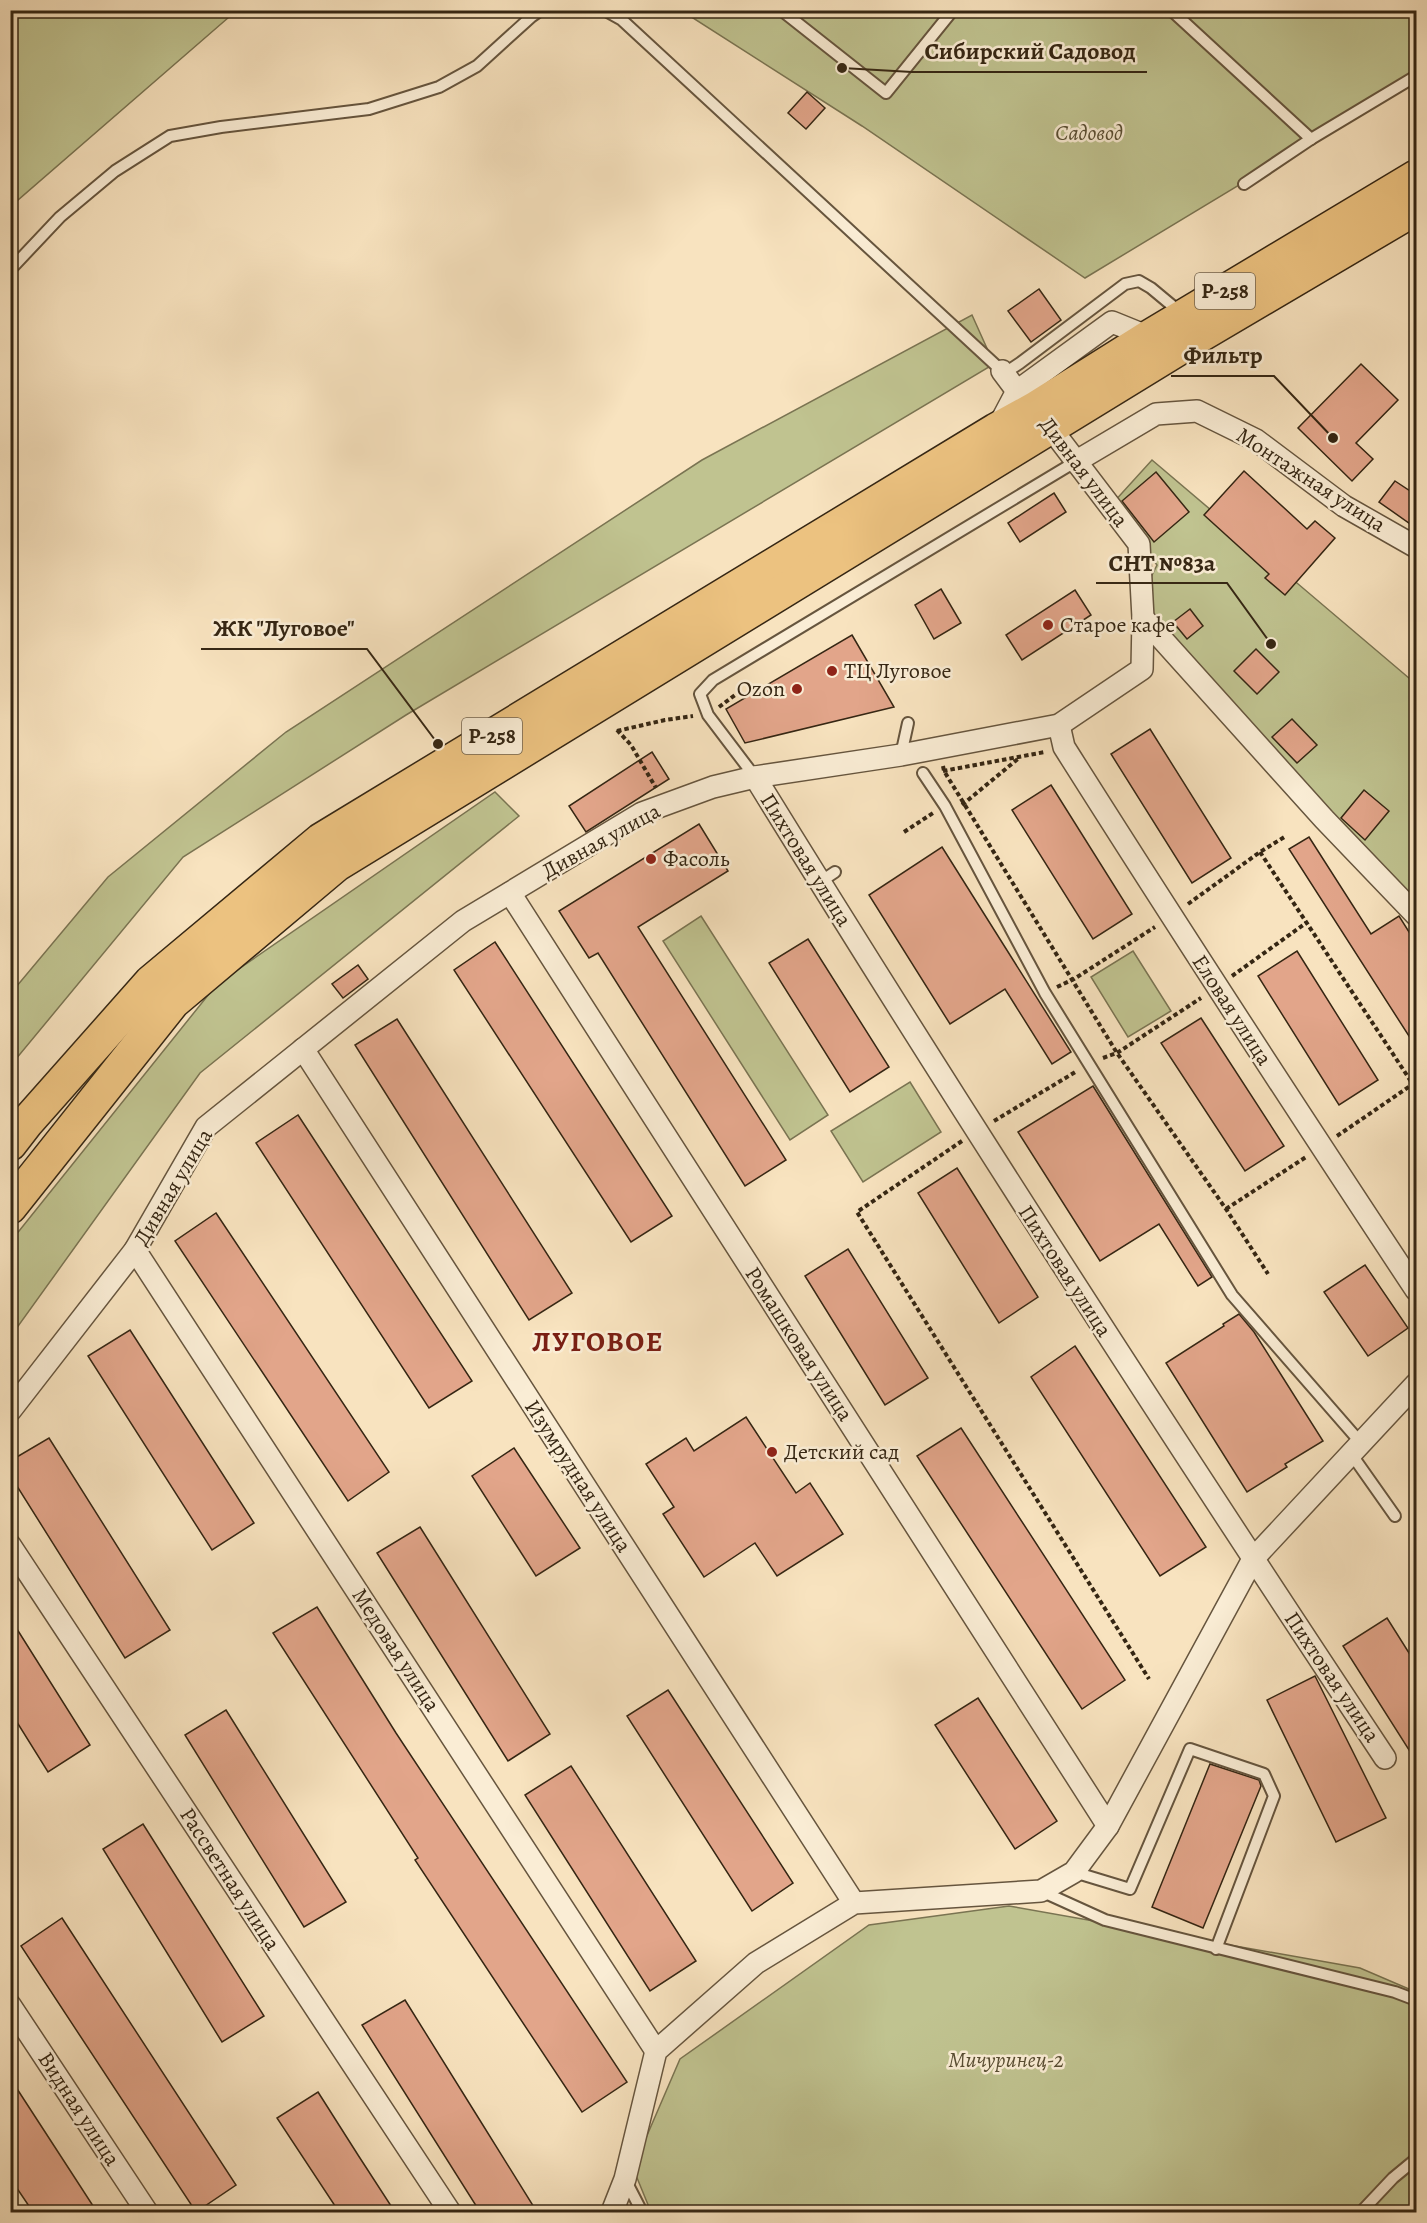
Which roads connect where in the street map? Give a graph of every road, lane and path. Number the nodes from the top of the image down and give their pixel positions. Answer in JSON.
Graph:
{"nodes":[{"id":1,"x":541,"y":10,"type":"edge"},
{"id":2,"x":604,"y":10,"type":"edge"},
{"id":3,"x":781,"y":10,"type":"edge"},
{"id":4,"x":953,"y":10,"type":"edge"},
{"id":5,"x":1170,"y":10,"type":"edge"},
{"id":6,"x":1416,"y":76,"type":"edge"},
{"id":7,"x":1311,"y":139,"type":"junction"},
{"id":8,"x":1416,"y":177,"type":"edge"},
{"id":9,"x":1244,"y":184,"type":"dead end"},
{"id":10,"x":1416,"y":208,"type":"edge"},
{"id":11,"x":1402,"y":220,"type":"edge"},
{"id":12,"x":10,"y":270,"type":"edge"},
{"id":13,"x":1184,"y":316,"type":"junction"},
{"id":14,"x":1002,"y":371,"type":"junction"},
{"id":15,"x":1035,"y":409,"type":"junction"},
{"id":16,"x":1075,"y":462,"type":"junction"},
{"id":17,"x":1416,"y":547,"type":"edge"},
{"id":18,"x":1143,"y":618,"type":"junction"},
{"id":19,"x":708,"y":715,"type":"junction"},
{"id":20,"x":610,"y":723,"type":"dead end"},
{"id":21,"x":908,"y":723,"type":"dead end"},
{"id":22,"x":1059,"y":724,"type":"junction"},
{"id":23,"x":617,"y":730,"type":"junction"},
{"id":24,"x":941,"y":747,"type":"junction"},
{"id":25,"x":902,"y":755,"type":"junction"},
{"id":26,"x":1020,"y":758,"type":"dead end"},
{"id":27,"x":923,"y":773,"type":"dead end"},
{"id":28,"x":651,"y":776,"type":"dead end"},
{"id":29,"x":754,"y":777,"type":"junction"},
{"id":30,"x":965,"y":804,"type":"junction"},
{"id":31,"x":945,"y":806,"type":"junction"},
{"id":32,"x":904,"y":832,"type":"dead end"},
{"id":33,"x":1260,"y":852,"type":"dead end"},
{"id":34,"x":510,"y":893,"type":"junction"},
{"id":35,"x":1416,"y":915,"type":"edge"},
{"id":36,"x":303,"y":1049,"type":"junction"},
{"id":37,"x":1090,"y":1064,"type":"junction"},
{"id":38,"x":1416,"y":1089,"type":"edge"},
{"id":39,"x":976,"y":1132,"type":"junction"},
{"id":40,"x":10,"y":1144,"type":"edge"},
{"id":41,"x":10,"y":1207,"type":"edge"},
{"id":42,"x":135,"y":1250,"type":"junction"},
{"id":43,"x":1268,"y":1274,"type":"dead end"},
{"id":44,"x":1416,"y":1290,"type":"edge"},
{"id":45,"x":1416,"y":1384,"type":"edge"},
{"id":46,"x":10,"y":1411,"type":"edge"},
{"id":47,"x":1356,"y":1449,"type":"junction"},
{"id":48,"x":1395,"y":1516,"type":"dead end"},
{"id":49,"x":10,"y":1545,"type":"edge"},
{"id":50,"x":1253,"y":1560,"type":"junction"},
{"id":51,"x":1149,"y":1679,"type":"dead end"},
{"id":52,"x":1385,"y":1758,"type":"dead end"},
{"id":53,"x":1108,"y":1826,"type":"junction"},
{"id":54,"x":1074,"y":1872,"type":"junction"},
{"id":55,"x":1041,"y":1891,"type":"junction"},
{"id":56,"x":854,"y":1903,"type":"junction"},
{"id":57,"x":1216,"y":1948,"type":"junction"},
{"id":58,"x":1416,"y":2000,"type":"edge"},
{"id":59,"x":10,"y":2005,"type":"edge"},
{"id":60,"x":656,"y":2051,"type":"junction"},
{"id":61,"x":1416,"y":2159,"type":"edge"},
{"id":62,"x":625,"y":2179,"type":"junction"},
{"id":63,"x":10,"y":2206,"type":"edge"},
{"id":64,"x":15,"y":2212,"type":"edge"},
{"id":65,"x":147,"y":2212,"type":"edge"},
{"id":66,"x":450,"y":2212,"type":"edge"},
{"id":67,"x":612,"y":2212,"type":"edge"},
{"id":68,"x":642,"y":2212,"type":"edge"},
{"id":69,"x":1361,"y":2212,"type":"edge"}],
"edges":[{"from":1,"to":12,"type":"lane"},
{"from":2,"to":14,"type":"lane"},
{"from":3,"to":4,"type":"lane"},
{"from":5,"to":7,"type":"lane"},
{"from":6,"to":7,"type":"lane"},
{"from":7,"to":9,"type":"lane"},
{"from":8,"to":13,"type":"main road","number":"Р-258"},
{"from":10,"to":11,"type":"main road"},
{"from":11,"to":15,"type":"main road"},
{"from":13,"to":14,"type":"lane"},
{"from":13,"to":15,"type":"main road","number":"Р-258"},
{"from":14,"to":15,"type":"street","name":"Дивная улица"},
{"from":15,"to":16,"type":"street","name":"Дивная улица"},
{"from":15,"to":40,"type":"main road","number":"Р-258"},
{"from":15,"to":41,"type":"main road"},
{"from":16,"to":17,"type":"street","name":"Монтажная улица"},
{"from":16,"to":18,"type":"street","name":"Дивная улица"},
{"from":16,"to":19,"type":"lane"},
{"from":18,"to":22,"type":"street","name":"Дивная улица"},
{"from":18,"to":35,"type":"street"},
{"from":19,"to":23,"type":"path"},
{"from":19,"to":29,"type":"lane"},
{"from":20,"to":23,"type":"path"},
{"from":21,"to":25,"type":"lane"},
{"from":22,"to":24,"type":"street","name":"Дивная улица"},
{"from":22,"to":44,"type":"street","name":"Еловая улица"},
{"from":23,"to":28,"type":"path"},
{"from":24,"to":25,"type":"street","name":"Дивная улица"},
{"from":24,"to":30,"type":"path"},
{"from":25,"to":29,"type":"street","name":"Дивная улица"},
{"from":26,"to":30,"type":"path"},
{"from":27,"to":31,"type":"lane"},
{"from":29,"to":34,"type":"street","name":"Дивная улица"},
{"from":29,"to":39,"type":"street","name":"Пихтовая улица"},
{"from":30,"to":43,"type":"path"},
{"from":31,"to":32,"type":"path"},
{"from":31,"to":37,"type":"lane"},
{"from":33,"to":38,"type":"path"},
{"from":34,"to":36,"type":"street","name":"Дивная улица"},
{"from":34,"to":53,"type":"street","name":"Ромашковая улица"},
{"from":36,"to":42,"type":"street","name":"Дивная улица"},
{"from":36,"to":56,"type":"street","name":"Изумрудная улица"},
{"from":37,"to":39,"type":"path"},
{"from":37,"to":47,"type":"lane"},
{"from":39,"to":50,"type":"street","name":"Пихтовая улица"},
{"from":39,"to":51,"type":"path"},
{"from":42,"to":46,"type":"street","name":"Дивная улица"},
{"from":42,"to":60,"type":"street","name":"Медовая улица"},
{"from":45,"to":47,"type":"street"},
{"from":47,"to":48,"type":"lane"},
{"from":47,"to":50,"type":"street"},
{"from":49,"to":66,"type":"street","name":"Рассветная улица"},
{"from":50,"to":52,"type":"street","name":"Пихтовая улица"},
{"from":50,"to":53,"type":"street"},
{"from":53,"to":54,"type":"street"},
{"from":54,"to":55,"type":"street"},
{"from":54,"to":57,"type":"lane"},
{"from":55,"to":56,"type":"street"},
{"from":55,"to":57,"type":"lane"},
{"from":56,"to":60,"type":"street"},
{"from":57,"to":58,"type":"lane"},
{"from":59,"to":65,"type":"street","name":"Видная улица"},
{"from":60,"to":62,"type":"street"},
{"from":61,"to":69,"type":"lane"},
{"from":62,"to":67,"type":"street"},
{"from":62,"to":68,"type":"lane"},
{"from":63,"to":64,"type":"path"}]}
